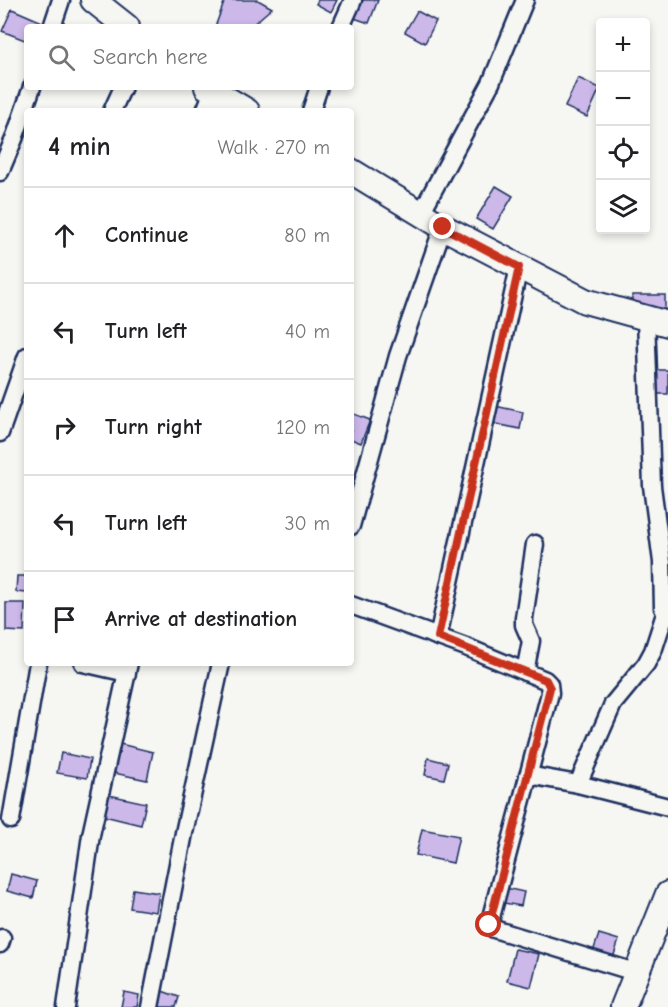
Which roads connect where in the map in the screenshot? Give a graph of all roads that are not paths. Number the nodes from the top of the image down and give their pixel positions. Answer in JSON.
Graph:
{"nodes":[{"id":1,"x":61,"y":0,"type":"edge"},
{"id":2,"x":93,"y":0,"type":"edge"},
{"id":3,"x":353,"y":0,"type":"edge"},
{"id":4,"x":525,"y":0,"type":"edge"},
{"id":5,"x":53,"y":24,"type":"edge"},
{"id":6,"x":124,"y":24,"type":"edge"},
{"id":7,"x":342,"y":24,"type":"edge"},
{"id":8,"x":31,"y":90,"type":"edge"},
{"id":9,"x":122,"y":90,"type":"edge"},
{"id":10,"x":318,"y":90,"type":"edge"},
{"id":11,"x":208,"y":96,"type":"edge"},
{"id":12,"x":25,"y":108,"type":"edge"},
{"id":13,"x":113,"y":108,"type":"edge"},
{"id":14,"x":239,"y":108,"type":"edge"},
{"id":15,"x":312,"y":108,"type":"edge"},
{"id":16,"x":24,"y":110,"type":"edge"},
{"id":17,"x":0,"y":172,"type":"edge"},
{"id":18,"x":354,"y":173,"type":"edge"},
{"id":19,"x":421,"y":213,"type":"junction"},
{"id":20,"x":443,"y":227,"type":"junction"},
{"id":21,"x":519,"y":267,"type":"junction"},
{"id":22,"x":660,"y":322,"type":"edge"},
{"id":23,"x":24,"y":365,"type":"edge"},
{"id":24,"x":0,"y":433,"type":"edge"},
{"id":25,"x":354,"y":515,"type":"edge"},
{"id":26,"x":535,"y":544,"type":"dead end"},
{"id":27,"x":354,"y":605,"type":"edge"},
{"id":28,"x":666,"y":615,"type":"edge"},
{"id":29,"x":438,"y":637,"type":"junction"},
{"id":30,"x":37,"y":666,"type":"edge"},
{"id":31,"x":110,"y":666,"type":"edge"},
{"id":32,"x":218,"y":666,"type":"edge"},
{"id":33,"x":128,"y":668,"type":"edge"},
{"id":34,"x":525,"y":672,"type":"junction"},
{"id":35,"x":528,"y":775,"type":"junction"},
{"id":36,"x":578,"y":784,"type":"junction"},
{"id":37,"x":668,"y":807,"type":"edge"},
{"id":38,"x":11,"y":820,"type":"dead end"},
{"id":39,"x":668,"y":894,"type":"edge"},
{"id":40,"x":638,"y":973,"type":"junction"},
{"id":41,"x":66,"y":1007,"type":"edge"},
{"id":42,"x":150,"y":1007,"type":"edge"},
{"id":43,"x":623,"y":1007,"type":"edge"}],
"edges":[{"from":1,"to":5,"type":"street"},
{"from":2,"to":6,"type":"street"},
{"from":3,"to":7,"type":"street"},
{"from":4,"to":19,"type":"street"},
{"from":8,"to":12,"type":"street"},
{"from":9,"to":13,"type":"street"},
{"from":10,"to":15,"type":"street"},
{"from":11,"to":14,"type":"street"},
{"from":16,"to":17,"type":"street"},
{"from":18,"to":19,"type":"street"},
{"from":19,"to":20,"type":"street"},
{"from":20,"to":21,"type":"street"},
{"from":20,"to":25,"type":"street"},
{"from":21,"to":22,"type":"street"},
{"from":21,"to":29,"type":"street"},
{"from":22,"to":28,"type":"street"},
{"from":23,"to":24,"type":"street"},
{"from":26,"to":34,"type":"street"},
{"from":27,"to":29,"type":"street"},
{"from":28,"to":36,"type":"street"},
{"from":29,"to":34,"type":"street"},
{"from":30,"to":38,"type":"street"},
{"from":31,"to":33,"type":"street"},
{"from":32,"to":42,"type":"street"},
{"from":33,"to":41,"type":"street"},
{"from":34,"to":35,"type":"street"},
{"from":35,"to":36,"type":"street"},
{"from":35,"to":40,"type":"street"},
{"from":36,"to":37,"type":"street"},
{"from":39,"to":40,"type":"street"},
{"from":40,"to":43,"type":"street"}]}
